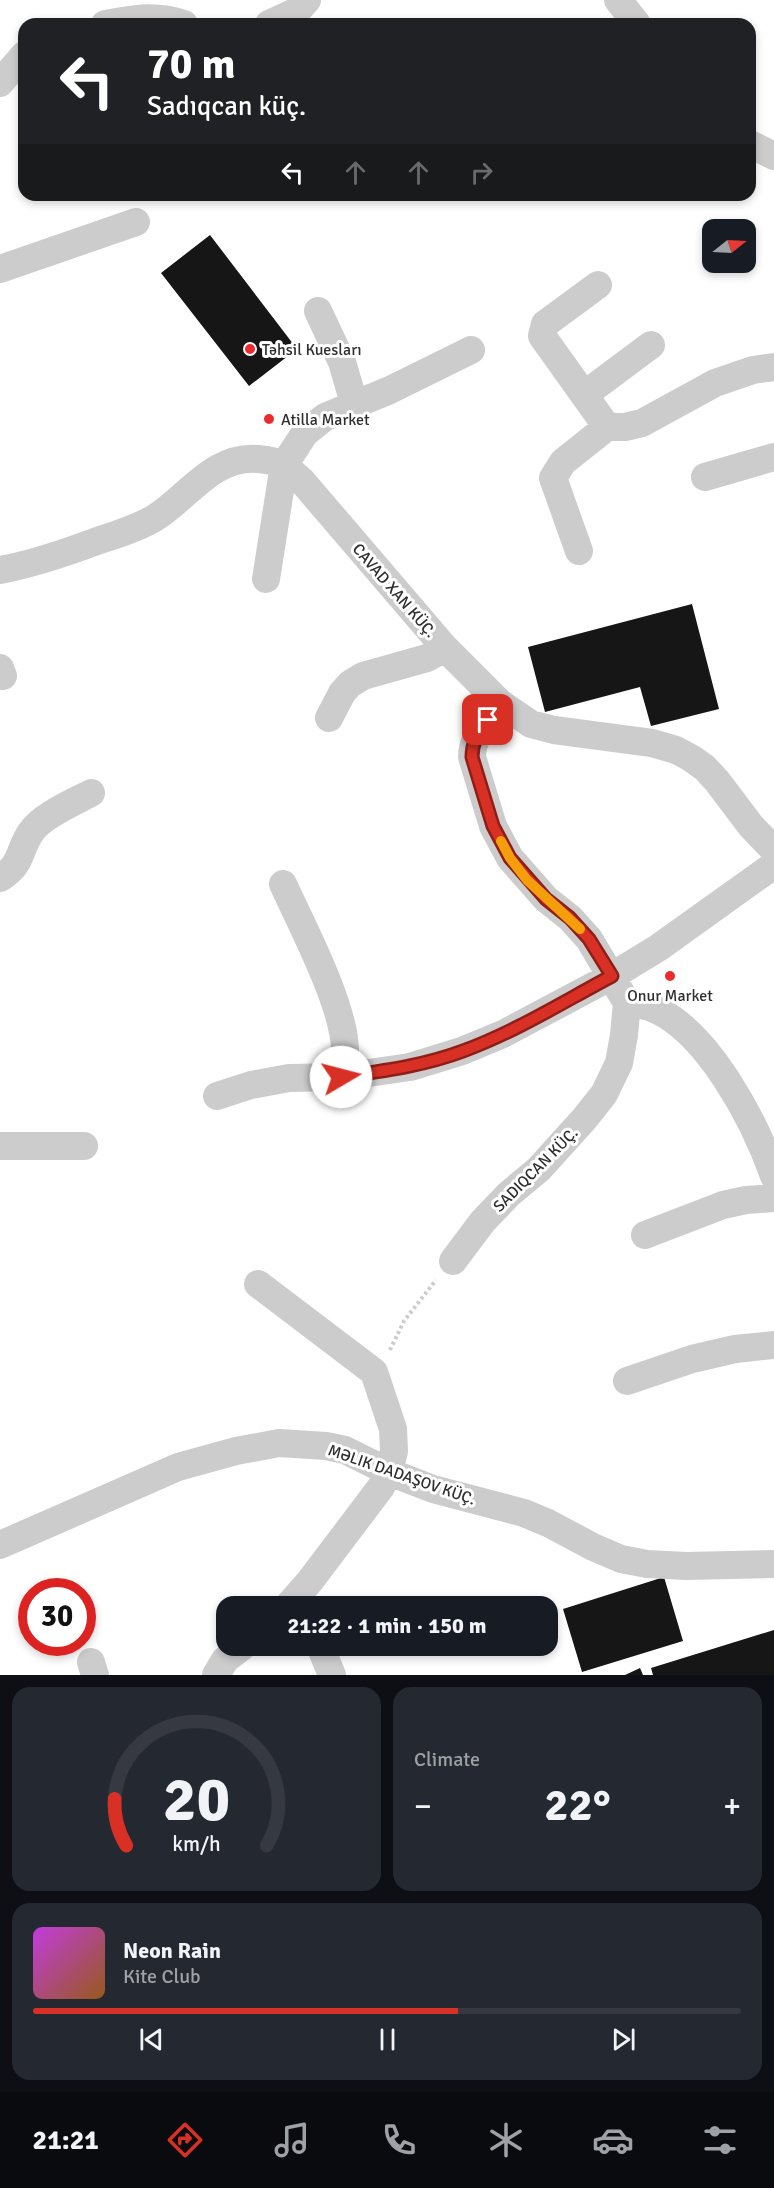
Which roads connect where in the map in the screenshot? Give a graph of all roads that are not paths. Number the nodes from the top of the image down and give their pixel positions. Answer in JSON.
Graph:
{"nodes":[{"id":1,"x":307,"y":0,"type":"edge"},
{"id":2,"x":618,"y":0,"type":"edge"},
{"id":3,"x":140,"y":18,"type":"edge"},
{"id":4,"x":163,"y":18,"type":"edge"},
{"id":5,"x":282,"y":18,"type":"edge"},
{"id":6,"x":632,"y":18,"type":"edge"},
{"id":7,"x":18,"y":63,"type":"edge"},
{"id":8,"x":0,"y":83,"type":"edge"},
{"id":9,"x":756,"y":147,"type":"edge"},
{"id":10,"x":774,"y":156,"type":"edge"},
{"id":11,"x":136,"y":222,"type":"dead end"},
{"id":12,"x":0,"y":269,"type":"edge"},
{"id":13,"x":598,"y":285,"type":"dead end"},
{"id":14,"x":318,"y":311,"type":"dead end"},
{"id":15,"x":651,"y":345,"type":"dead end"},
{"id":16,"x":471,"y":350,"type":"dead end"},
{"id":17,"x":774,"y":367,"type":"edge"},
{"id":18,"x":584,"y":395,"type":"junction"},
{"id":19,"x":354,"y":404,"type":"junction"},
{"id":20,"x":607,"y":427,"type":"junction"},
{"id":21,"x":774,"y":457,"type":"edge"},
{"id":22,"x":284,"y":465,"type":"junction"},
{"id":23,"x":705,"y":477,"type":"dead end"},
{"id":24,"x":579,"y":551,"type":"dead end"},
{"id":25,"x":0,"y":570,"type":"edge"},
{"id":26,"x":266,"y":579,"type":"dead end"},
{"id":27,"x":445,"y":648,"type":"junction"},
{"id":28,"x":500,"y":703,"type":"junction"},
{"id":29,"x":329,"y":718,"type":"dead end"},
{"id":30,"x":91,"y":793,"type":"dead end"},
{"id":31,"x":774,"y":850,"type":"edge"},
{"id":32,"x":774,"y":866,"type":"edge"},
{"id":33,"x":0,"y":878,"type":"edge"},
{"id":34,"x":283,"y":884,"type":"dead end"},
{"id":35,"x":612,"y":976,"type":"junction"},
{"id":36,"x":627,"y":1003,"type":"junction"},
{"id":37,"x":341,"y":1077,"type":"junction"},
{"id":38,"x":217,"y":1096,"type":"dead end"},
{"id":39,"x":0,"y":1146,"type":"edge"},
{"id":40,"x":84,"y":1146,"type":"dead end"},
{"id":41,"x":774,"y":1176,"type":"edge"},
{"id":42,"x":774,"y":1198,"type":"edge"},
{"id":43,"x":645,"y":1235,"type":"dead end"},
{"id":44,"x":453,"y":1262,"type":"road end"},
{"id":45,"x":258,"y":1284,"type":"dead end"},
{"id":46,"x":774,"y":1345,"type":"edge"},
{"id":47,"x":627,"y":1381,"type":"dead end"},
{"id":48,"x":388,"y":1472,"type":"junction"},
{"id":49,"x":0,"y":1544,"type":"edge"},
{"id":50,"x":774,"y":1564,"type":"edge"},
{"id":51,"x":298,"y":1596,"type":"edge"},
{"id":52,"x":230,"y":1656,"type":"edge"},
{"id":53,"x":324,"y":1656,"type":"edge"},
{"id":54,"x":216,"y":1675,"type":"edge"},
{"id":55,"x":332,"y":1675,"type":"edge"}],
"edges":[{"from":1,"to":5,"type":"street"},
{"from":2,"to":6,"type":"street"},
{"from":3,"to":4,"type":"street"},
{"from":7,"to":8,"type":"street"},
{"from":9,"to":10,"type":"street"},
{"from":11,"to":12,"type":"street"},
{"from":13,"to":18,"type":"street"},
{"from":14,"to":19,"type":"street"},
{"from":15,"to":18,"type":"street"},
{"from":16,"to":19,"type":"street"},
{"from":17,"to":20,"type":"street"},
{"from":18,"to":20,"type":"street"},
{"from":19,"to":22,"type":"street"},
{"from":20,"to":24,"type":"street"},
{"from":21,"to":23,"type":"street"},
{"from":22,"to":25,"type":"street"},
{"from":22,"to":26,"type":"street"},
{"from":22,"to":27,"type":"street","name":"CAVAD XAN KÜÇ."},
{"from":27,"to":28,"type":"street","name":"CAVAD XAN KÜÇ."},
{"from":27,"to":29,"type":"street"},
{"from":28,"to":31,"type":"street","name":"CAVAD XAN KÜÇ."},
{"from":28,"to":35,"type":"street"},
{"from":30,"to":33,"type":"street"},
{"from":32,"to":35,"type":"street"},
{"from":34,"to":37,"type":"street"},
{"from":35,"to":36,"type":"street"},
{"from":35,"to":37,"type":"street"},
{"from":36,"to":41,"type":"street"},
{"from":36,"to":44,"type":"street"},
{"from":37,"to":38,"type":"street"},
{"from":39,"to":40,"type":"street"},
{"from":42,"to":43,"type":"street"},
{"from":45,"to":48,"type":"street"},
{"from":46,"to":47,"type":"street"},
{"from":48,"to":49,"type":"street","name":"MƏLIK DADAŞOV KÜÇ."},
{"from":48,"to":50,"type":"street","name":"MƏLIK DADAŞOV KÜÇ."},
{"from":48,"to":51,"type":"street"},
{"from":52,"to":54,"type":"street"},
{"from":53,"to":55,"type":"street"}]}
